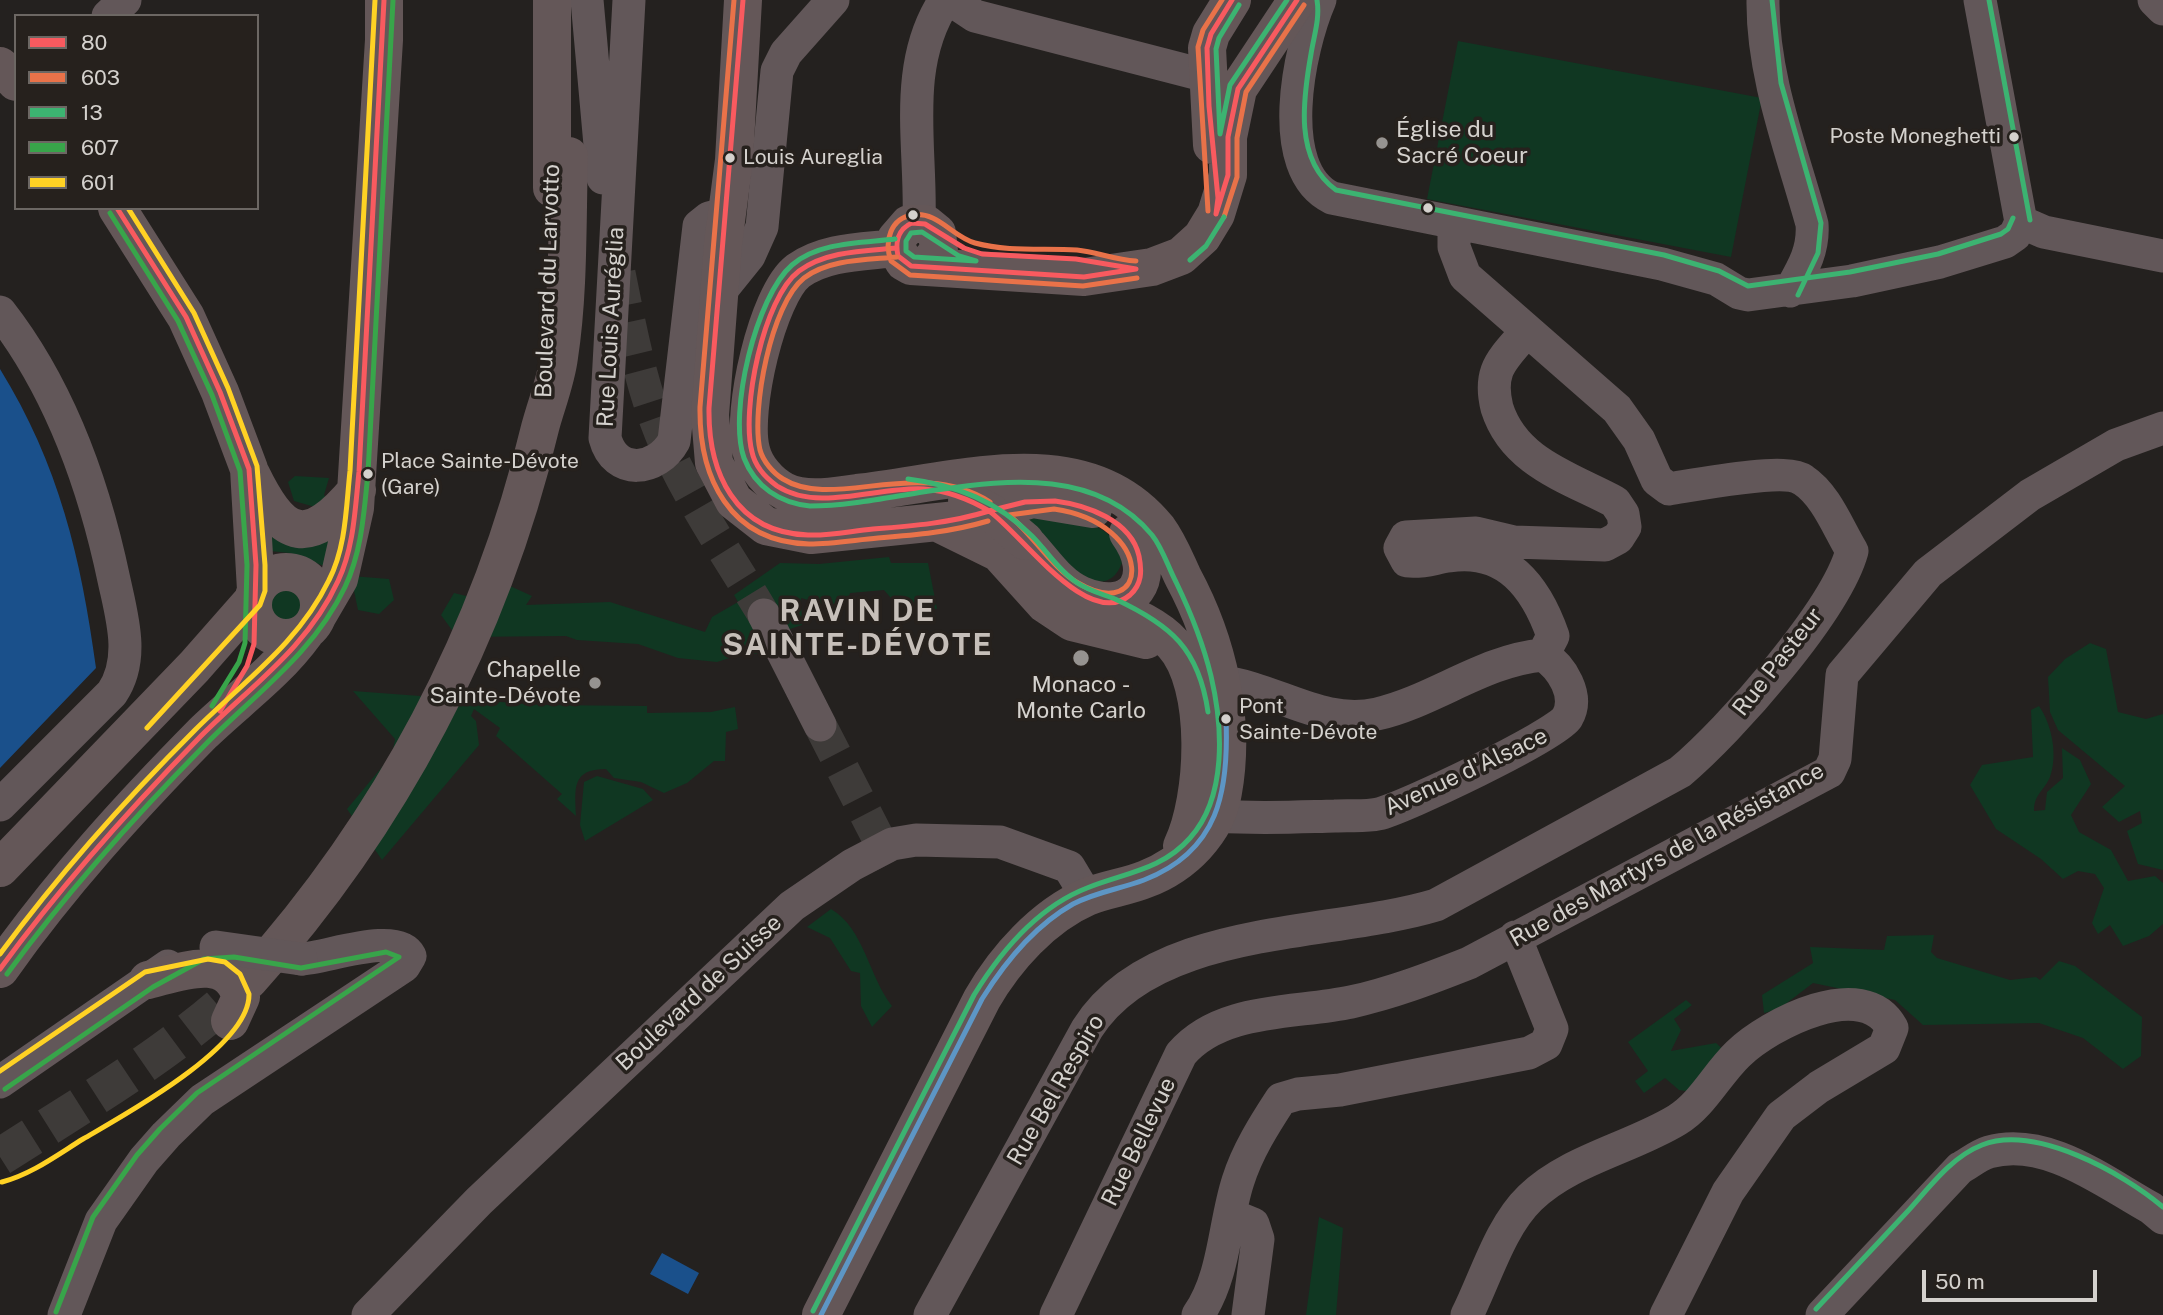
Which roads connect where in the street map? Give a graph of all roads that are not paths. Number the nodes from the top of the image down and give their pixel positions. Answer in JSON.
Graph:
{"nodes":[{"id":1,"x":125,"y":0,"type":"edge"},
{"id":2,"x":384,"y":0,"type":"edge"},
{"id":3,"x":629,"y":0,"type":"edge"},
{"id":4,"x":743,"y":0,"type":"edge"},
{"id":5,"x":833,"y":0,"type":"edge"},
{"id":6,"x":945,"y":0,"type":"edge"},
{"id":7,"x":951,"y":0,"type":"edge"},
{"id":8,"x":1763,"y":0,"type":"edge"},
{"id":9,"x":1980,"y":0,"type":"edge"},
{"id":10,"x":2154,"y":0,"type":"edge"},
{"id":11,"x":1309,"y":5,"type":"edge"},
{"id":12,"x":565,"y":7,"type":"edge"},
{"id":13,"x":1227,"y":7,"type":"edge"},
{"id":14,"x":2163,"y":9,"type":"edge"},
{"id":15,"x":110,"y":14,"type":"edge"},
{"id":16,"x":1262,"y":48,"type":"junction"},
{"id":17,"x":0,"y":66,"type":"edge"},
{"id":18,"x":1206,"y":76,"type":"junction"},
{"id":19,"x":14,"y":80,"type":"edge"},
{"id":20,"x":569,"y":156,"type":"dead end"},
{"id":21,"x":600,"y":179,"type":"dead end"},
{"id":22,"x":1219,"y":199,"type":"junction"},
{"id":23,"x":118,"y":210,"type":"edge"},
{"id":24,"x":728,"y":213,"type":"junction"},
{"id":25,"x":2021,"y":222,"type":"junction"},
{"id":26,"x":1454,"y":224,"type":"junction"},
{"id":27,"x":1814,"y":240,"type":"junction"},
{"id":28,"x":919,"y":243,"type":"junction"},
{"id":29,"x":2163,"y":256,"type":"edge"},
{"id":30,"x":1841,"y":283,"type":"junction"},
{"id":31,"x":1790,"y":291,"type":"junction"},
{"id":32,"x":720,"y":292,"type":"junction"},
{"id":33,"x":0,"y":312,"type":"edge"},
{"id":34,"x":1527,"y":332,"type":"junction"},
{"id":35,"x":542,"y":421,"type":"junction"},
{"id":36,"x":2163,"y":428,"type":"edge"},
{"id":37,"x":249,"y":469,"type":"junction"},
{"id":38,"x":907,"y":488,"type":"junction"},
{"id":39,"x":357,"y":489,"type":"junction"},
{"id":40,"x":938,"y":523,"type":"junction"},
{"id":41,"x":1128,"y":533,"type":"junction"},
{"id":42,"x":1184,"y":578,"type":"junction"},
{"id":43,"x":1084,"y":596,"type":"junction"},
{"id":44,"x":764,"y":615,"type":"tunnel mouth"},
{"id":45,"x":1203,"y":617,"type":"junction"},
{"id":46,"x":274,"y":619,"type":"junction"},
{"id":47,"x":1163,"y":634,"type":"junction"},
{"id":48,"x":1543,"y":655,"type":"junction"},
{"id":49,"x":1205,"y":676,"type":"junction"},
{"id":50,"x":820,"y":725,"type":"tunnel mouth"},
{"id":51,"x":205,"y":732,"type":"junction"},
{"id":52,"x":0,"y":805,"type":"edge"},
{"id":53,"x":1218,"y":816,"type":"junction"},
{"id":54,"x":1176,"y":860,"type":"junction"},
{"id":55,"x":0,"y":868,"type":"edge"},
{"id":56,"x":1087,"y":897,"type":"junction"},
{"id":57,"x":1290,"y":930,"type":"joint"},
{"id":58,"x":1516,"y":937,"type":"junction"},
{"id":59,"x":0,"y":969,"type":"edge"},
{"id":60,"x":148,"y":979,"type":"junction"},
{"id":61,"x":249,"y":980,"type":"tunnel mouth"},
{"id":62,"x":1263,"y":1016,"type":"joint"},
{"id":63,"x":230,"y":1021,"type":"dead end"},
{"id":64,"x":0,"y":1082,"type":"edge"},
{"id":65,"x":1231,"y":1215,"type":"junction"},
{"id":66,"x":2163,"y":1218,"type":"edge"},
{"id":67,"x":64,"y":1313,"type":"edge"},
{"id":68,"x":368,"y":1315,"type":"edge"},
{"id":69,"x":821,"y":1315,"type":"edge"},
{"id":70,"x":930,"y":1315,"type":"edge"},
{"id":71,"x":1056,"y":1315,"type":"edge"},
{"id":72,"x":1198,"y":1315,"type":"edge"},
{"id":73,"x":1248,"y":1315,"type":"edge"},
{"id":74,"x":1467,"y":1315,"type":"edge"},
{"id":75,"x":1666,"y":1315,"type":"edge"},
{"id":76,"x":1822,"y":1315,"type":"edge"}],
"edges":[{"from":1,"to":15,"type":"street"},
{"from":2,"to":39,"type":"main road"},
{"from":3,"to":24,"type":"street","name":"Rue Louis Auréglia"},
{"from":4,"to":24,"type":"main road"},
{"from":5,"to":32,"type":"street"},
{"from":6,"to":28,"type":"street"},
{"from":7,"to":18,"type":"street"},
{"from":8,"to":27,"type":"street"},
{"from":9,"to":25,"type":"street"},
{"from":10,"to":14,"type":"street"},
{"from":11,"to":16,"type":"main road"},
{"from":11,"to":26,"type":"street"},
{"from":12,"to":21,"type":"street"},
{"from":12,"to":35,"type":"main road","name":"Boulevard du Larvotto"},
{"from":13,"to":16,"type":"main road"},
{"from":13,"to":18,"type":"main road"},
{"from":16,"to":22,"type":"main road"},
{"from":17,"to":19,"type":"main road"},
{"from":18,"to":22,"type":"main road"},
{"from":20,"to":35,"type":"main road","name":"Boulevard du Larvotto"},
{"from":22,"to":28,"type":"main road"},
{"from":23,"to":37,"type":"main road"},
{"from":24,"to":32,"type":"main road"},
{"from":25,"to":29,"type":"street"},
{"from":25,"to":30,"type":"street"},
{"from":26,"to":31,"type":"street"},
{"from":26,"to":34,"type":"street"},
{"from":27,"to":30,"type":"street"},
{"from":27,"to":31,"type":"street"},
{"from":28,"to":38,"type":"main road"},
{"from":30,"to":31,"type":"street"},
{"from":32,"to":40,"type":"main road"},
{"from":33,"to":52,"type":"street"},
{"from":34,"to":48,"type":"street"},
{"from":34,"to":57,"type":"street","name":"Rue Pasteur"},
{"from":35,"to":61,"type":"main road"},
{"from":36,"to":58,"type":"street","name":"Rue des Martyrs de la Résistance"},
{"from":37,"to":39,"type":"main road"},
{"from":37,"to":46,"type":"main road"},
{"from":38,"to":42,"type":"main road"},
{"from":38,"to":43,"type":"main road","bridge":true},
{"from":39,"to":46,"type":"main road"},
{"from":40,"to":41,"type":"main road"},
{"from":40,"to":49,"type":"main road"},
{"from":41,"to":42,"type":"main road"},
{"from":41,"to":43,"type":"main road"},
{"from":42,"to":45,"type":"main road"},
{"from":43,"to":47,"type":"main road"},
{"from":44,"to":50,"type":"street"},
{"from":45,"to":47,"type":"main road"},
{"from":45,"to":49,"type":"main road"},
{"from":46,"to":51,"type":"main road"},
{"from":46,"to":51,"type":"main road"},
{"from":46,"to":55,"type":"main road"},
{"from":47,"to":49,"type":"main road"},
{"from":48,"to":49,"type":"street"},
{"from":48,"to":53,"type":"street","name":"Avenue d'Alsace"},
{"from":49,"to":53,"type":"main road"},
{"from":49,"to":54,"type":"main road"},
{"from":51,"to":59,"type":"main road"},
{"from":53,"to":54,"type":"main road"},
{"from":54,"to":56,"type":"main road"},
{"from":56,"to":68,"type":"street","name":"Boulevard de Suisse"},
{"from":56,"to":69,"type":"main road"},
{"from":57,"to":70,"type":"street","name":"Rue Bel Respiro"},
{"from":58,"to":62,"type":"street","name":"Rue des Martyrs de la Résistance"},
{"from":58,"to":65,"type":"street"},
{"from":60,"to":63,"type":"main road"},
{"from":60,"to":64,"type":"street"},
{"from":60,"to":67,"type":"street","bridge":true},
{"from":62,"to":71,"type":"street","name":"Rue Bellevue"},
{"from":65,"to":72,"type":"street"},
{"from":65,"to":73,"type":"street"},
{"from":66,"to":76,"type":"street"},
{"from":74,"to":75,"type":"street"}]}
